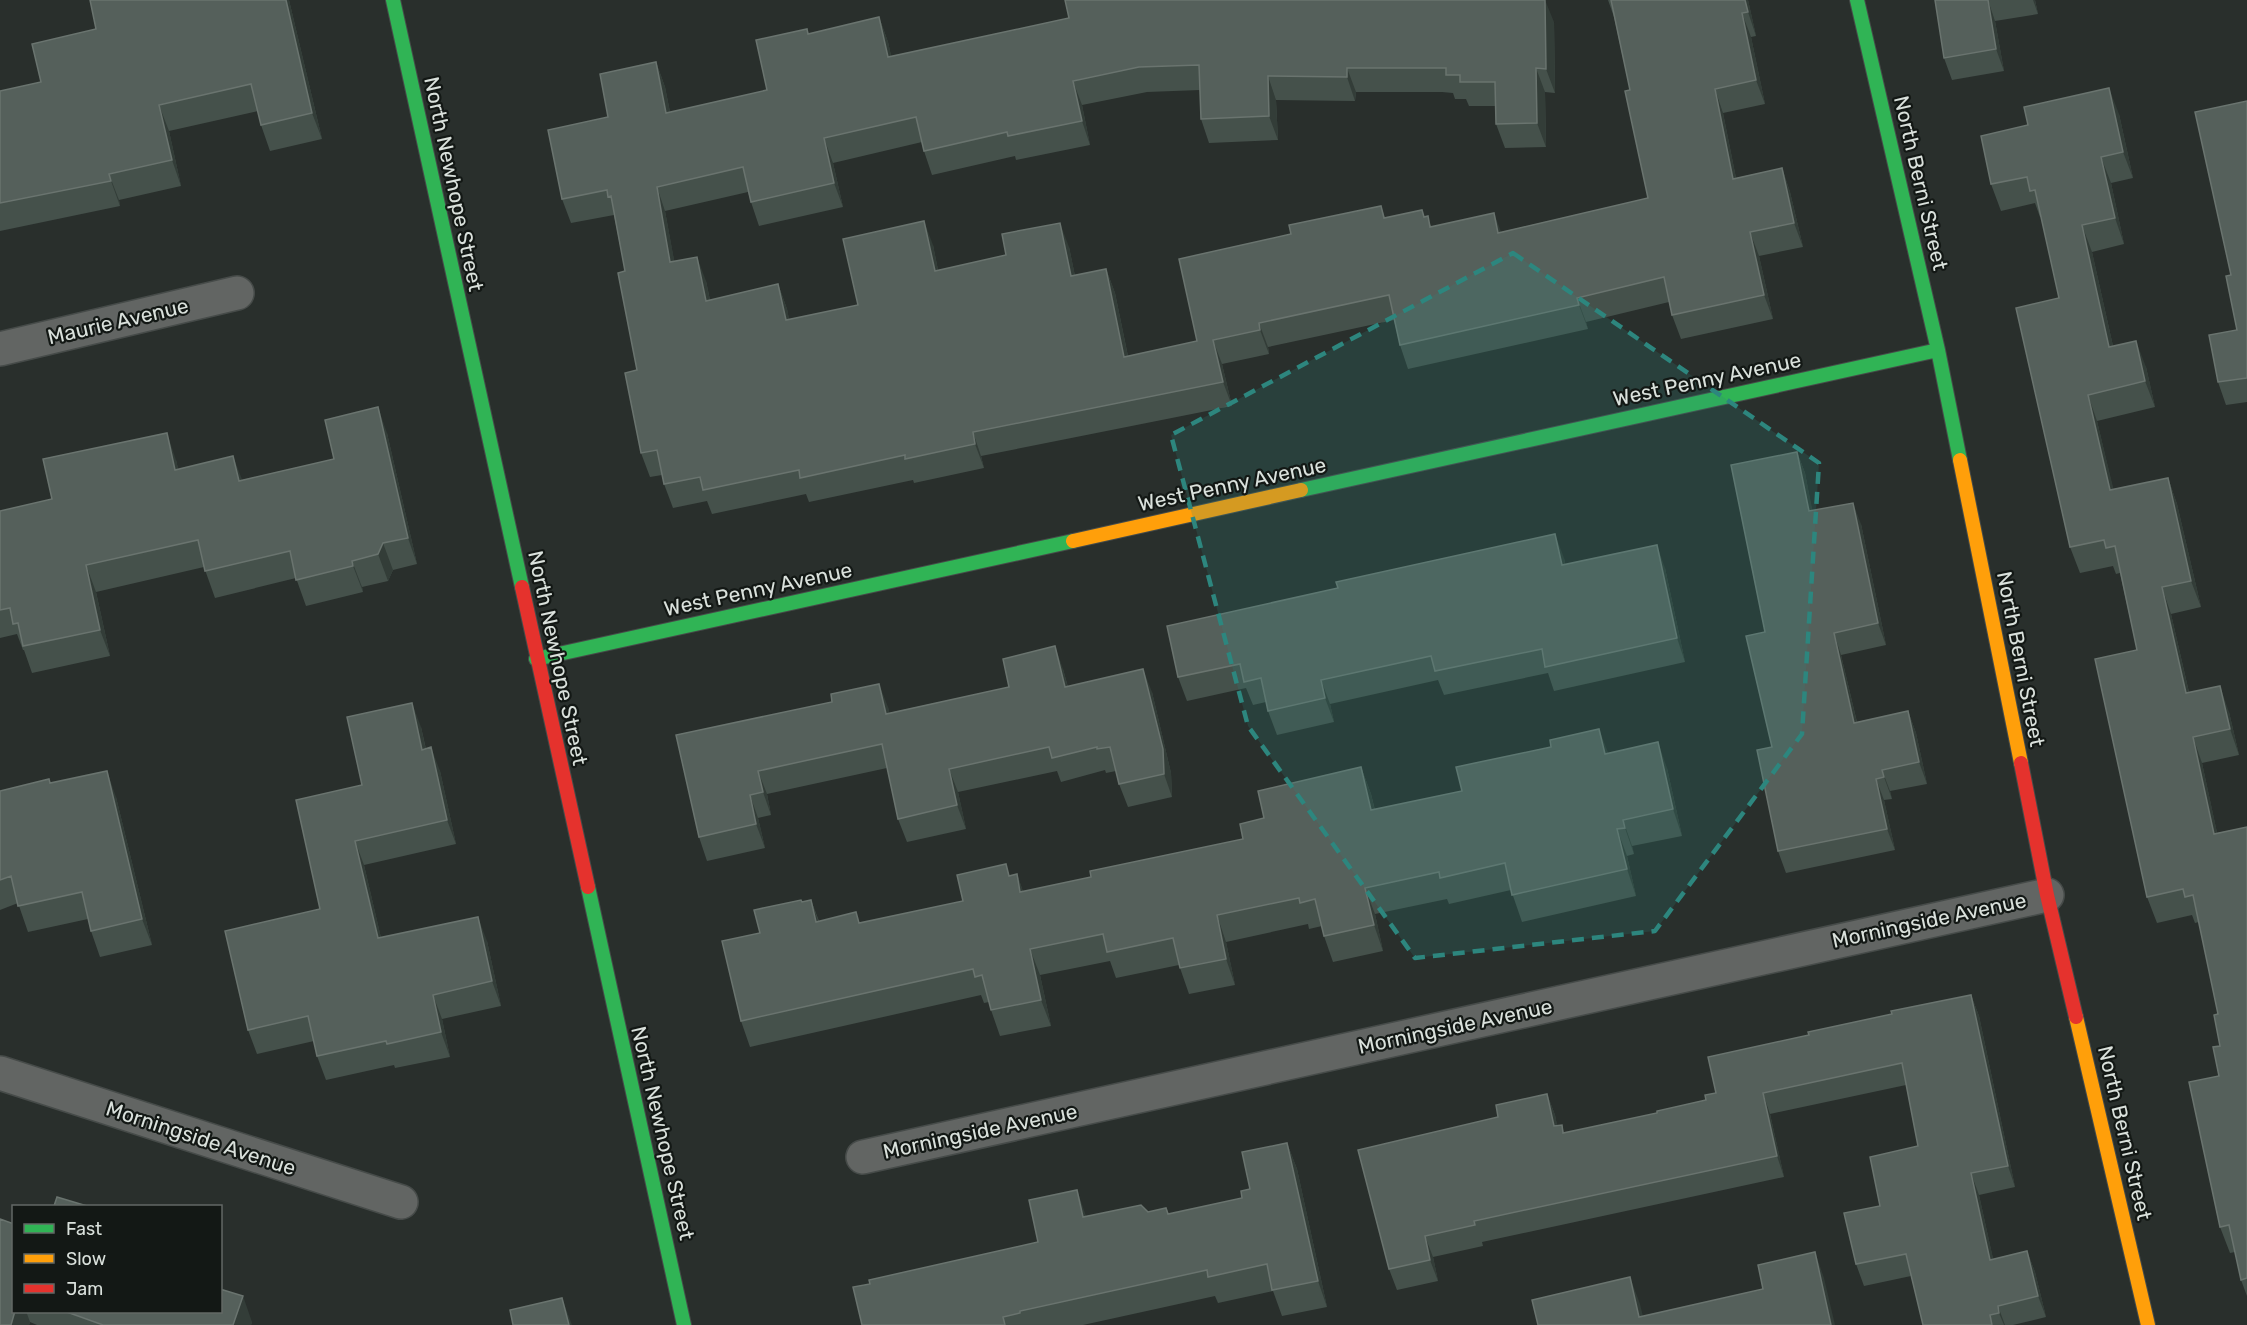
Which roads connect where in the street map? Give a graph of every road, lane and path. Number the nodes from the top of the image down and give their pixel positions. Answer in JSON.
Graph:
{"nodes":[{"id":1,"x":1857,"y":0,"type":"edge"},
{"id":2,"x":399,"y":1,"type":"edge"},
{"id":3,"x":237,"y":293,"type":"dead end"},
{"id":4,"x":0,"y":349,"type":"edge"},
{"id":5,"x":1938,"y":350,"type":"junction"},
{"id":6,"x":536,"y":659,"type":"junction"},
{"id":7,"x":2047,"y":895,"type":"junction"},
{"id":8,"x":0,"y":1073,"type":"edge"},
{"id":9,"x":863,"y":1157,"type":"dead end"},
{"id":10,"x":401,"y":1202,"type":"dead end"},
{"id":11,"x":684,"y":1325,"type":"edge"},
{"id":12,"x":2148,"y":1325,"type":"edge"}],
"edges":[{"from":1,"to":5,"type":"street","name":"North Berni Street"},
{"from":2,"to":6,"type":"street","name":"North Newhope Street"},
{"from":3,"to":4,"type":"street","name":"Maurie Avenue"},
{"from":5,"to":6,"type":"street","name":"West Penny Avenue"},
{"from":5,"to":7,"type":"street","name":"North Berni Street"},
{"from":6,"to":11,"type":"street","name":"North Newhope Street"},
{"from":7,"to":9,"type":"street","name":"Morningside Avenue"},
{"from":7,"to":12,"type":"street","name":"North Berni Street"},
{"from":8,"to":10,"type":"street","name":"Morningside Avenue"}]}
